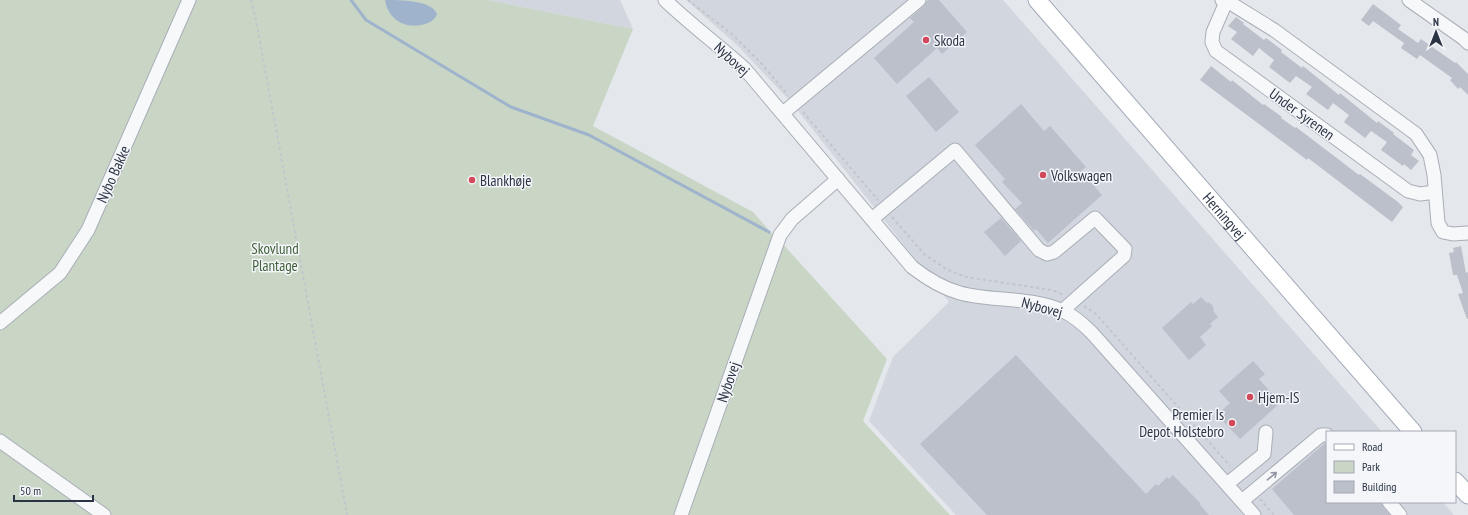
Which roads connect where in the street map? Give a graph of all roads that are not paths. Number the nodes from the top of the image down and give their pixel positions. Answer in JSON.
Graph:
{"nodes":[{"id":1,"x":189,"y":0,"type":"edge"},
{"id":2,"x":665,"y":0,"type":"edge"},
{"id":3,"x":919,"y":0,"type":"edge"},
{"id":4,"x":1037,"y":0,"type":"edge"},
{"id":5,"x":1225,"y":0,"type":"edge"},
{"id":6,"x":1409,"y":0,"type":"edge"},
{"id":7,"x":1466,"y":37,"type":"edge"},
{"id":8,"x":783,"y":114,"type":"junction"},
{"id":9,"x":838,"y":179,"type":"junction"},
{"id":10,"x":1435,"y":192,"type":"junction"},
{"id":11,"x":872,"y":219,"type":"junction"},
{"id":12,"x":1468,"y":233,"type":"edge"},
{"id":13,"x":1062,"y":311,"type":"junction"},
{"id":14,"x":0,"y":323,"type":"edge"},
{"id":15,"x":1412,"y":431,"type":"edge"},
{"id":16,"x":1266,"y":432,"type":"dead end"},
{"id":17,"x":1326,"y":435,"type":"edge"},
{"id":18,"x":0,"y":441,"type":"edge"},
{"id":19,"x":1456,"y":481,"type":"edge"},
{"id":20,"x":1227,"y":484,"type":"junction"},
{"id":21,"x":1468,"y":496,"type":"edge"},
{"id":22,"x":1242,"y":501,"type":"junction"},
{"id":23,"x":1390,"y":503,"type":"edge"},
{"id":24,"x":1399,"y":514,"type":"edge"},
{"id":25,"x":104,"y":515,"type":"edge"},
{"id":26,"x":681,"y":515,"type":"edge"},
{"id":27,"x":1254,"y":515,"type":"edge"}],
"edges":[{"from":1,"to":14,"type":"street","name":"Nybo Bakke"},
{"from":2,"to":8,"type":"street","name":"Nybovej"},
{"from":3,"to":8,"type":"street"},
{"from":4,"to":15,"type":"main road","name":"Herningvej"},
{"from":5,"to":10,"type":"street","name":"Under Syrenen"},
{"from":5,"to":10,"type":"street","name":"Under Syrenen"},
{"from":6,"to":7,"type":"street"},
{"from":8,"to":9,"type":"street","name":"Nybovej"},
{"from":9,"to":11,"type":"street","name":"Nybovej"},
{"from":9,"to":26,"type":"street","name":"Nybovej"},
{"from":10,"to":12,"type":"street","name":"Under Syrenen"},
{"from":11,"to":13,"type":"street","name":"Nybovej"},
{"from":11,"to":13,"type":"street"},
{"from":13,"to":20,"type":"street","name":"Nybovej"},
{"from":16,"to":20,"type":"street"},
{"from":22,"to":17,"type":"street","one_way":true},
{"from":18,"to":25,"type":"street"},
{"from":19,"to":21,"type":"main road"},
{"from":20,"to":22,"type":"street","name":"Nybovej"},
{"from":22,"to":27,"type":"street","name":"Nybovej"},
{"from":23,"to":24,"type":"street"}]}
